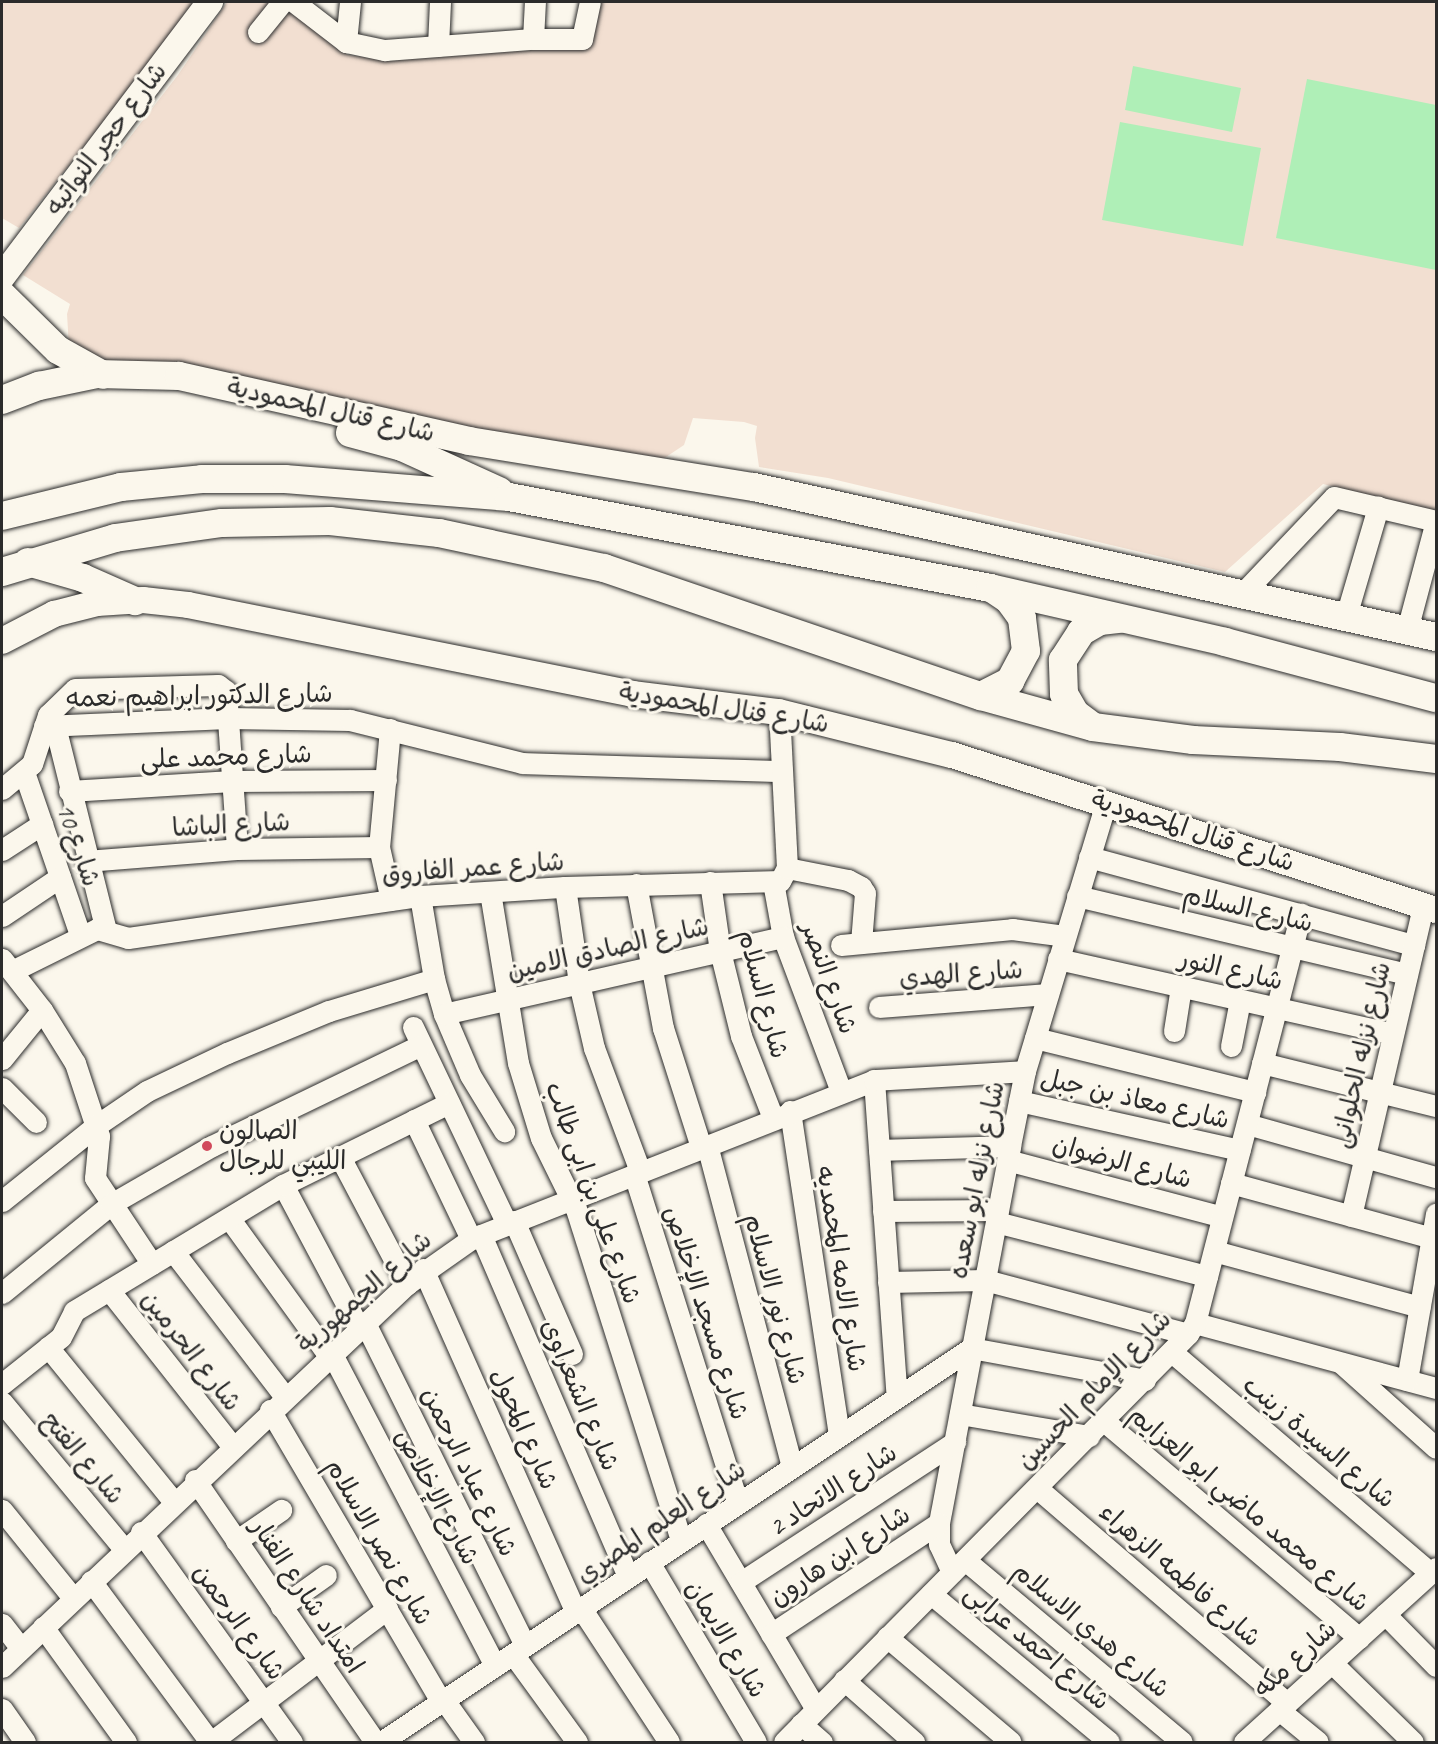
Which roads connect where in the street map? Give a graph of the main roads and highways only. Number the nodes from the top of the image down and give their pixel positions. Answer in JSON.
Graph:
{"nodes":[{"id":1,"x":2,"y":295,"type":"edge"},
{"id":2,"x":97,"y":374,"type":"junction"},
{"id":3,"x":2,"y":400,"type":"edge"},
{"id":4,"x":509,"y":497,"type":"junction"},
{"id":5,"x":2,"y":516,"type":"edge"},
{"id":6,"x":28,"y":561,"type":"junction"},
{"id":7,"x":2,"y":572,"type":"edge"},
{"id":8,"x":990,"y":588,"type":"junction"},
{"id":9,"x":135,"y":601,"type":"road end"},
{"id":10,"x":1122,"y":619,"type":"junction"},
{"id":11,"x":1437,"y":637,"type":"edge"},
{"id":12,"x":981,"y":696,"type":"junction"},
{"id":13,"x":1437,"y":698,"type":"edge"},
{"id":14,"x":1093,"y":727,"type":"junction"},
{"id":15,"x":1437,"y":759,"type":"edge"}],
"edges":[{"from":1,"to":2,"type":"main road"},
{"from":2,"to":3,"type":"main road","name":"شارع قنال المحمودية"},
{"from":2,"to":4,"type":"main road"},
{"from":2,"to":11,"type":"main road","name":"شارع قنال المحمودية"},
{"from":4,"to":5,"type":"main road"},
{"from":4,"to":8,"type":"main road"},
{"from":6,"to":7,"type":"main road"},
{"from":6,"to":9,"type":"main road"},
{"from":6,"to":12,"type":"main road"},
{"from":8,"to":10,"type":"main road"},
{"from":8,"to":12,"type":"main road"},
{"from":10,"to":13,"type":"main road"},
{"from":10,"to":14,"type":"main road"},
{"from":12,"to":14,"type":"main road"},
{"from":14,"to":15,"type":"main road"}]}
